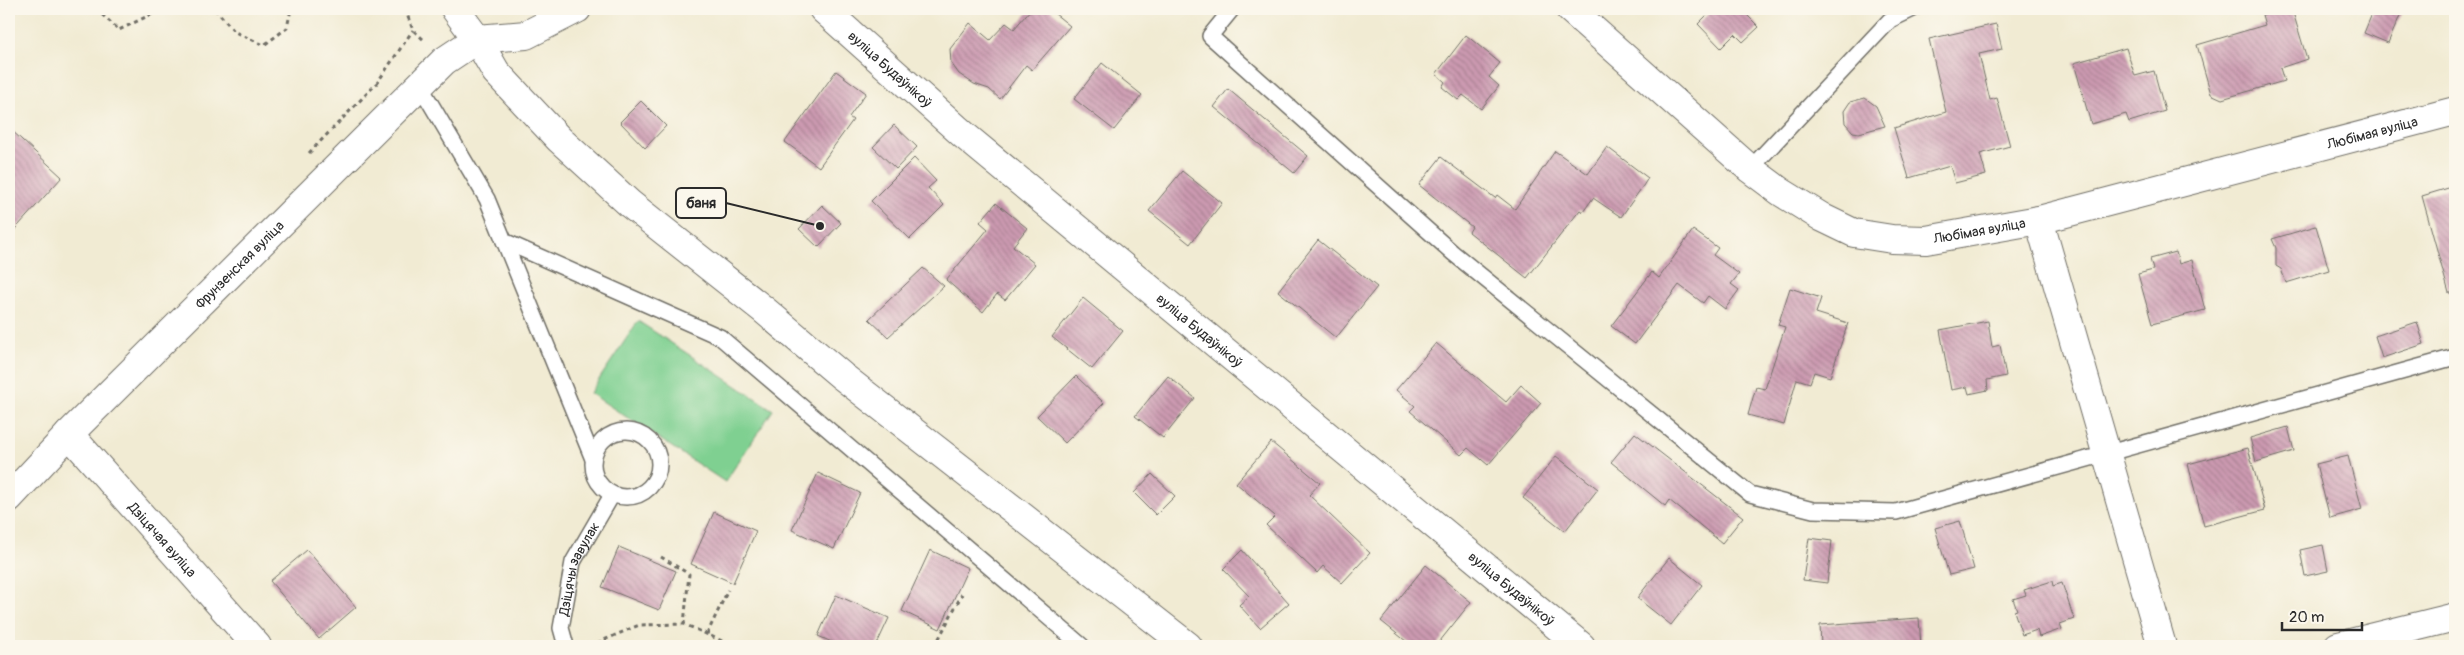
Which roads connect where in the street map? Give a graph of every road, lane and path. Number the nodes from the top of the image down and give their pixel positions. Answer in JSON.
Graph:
{"nodes":[{"id":1,"x":96,"y":9,"type":"edge"},
{"id":2,"x":162,"y":9,"type":"edge"},
{"id":3,"x":215,"y":9,"type":"edge"},
{"id":4,"x":290,"y":9,"type":"edge"},
{"id":5,"x":455,"y":9,"type":"edge"},
{"id":6,"x":576,"y":9,"type":"edge"},
{"id":7,"x":823,"y":9,"type":"edge"},
{"id":8,"x":1232,"y":9,"type":"edge"},
{"id":9,"x":1912,"y":9,"type":"edge"},
{"id":10,"x":1577,"y":10,"type":"edge"},
{"id":11,"x":477,"y":39,"type":"junction"},
{"id":12,"x":419,"y":84,"type":"junction"},
{"id":13,"x":2455,"y":111,"type":"edge"},
{"id":14,"x":1750,"y":169,"type":"junction"},
{"id":15,"x":2039,"y":220,"type":"junction"},
{"id":16,"x":504,"y":241,"type":"junction"},
{"id":17,"x":2455,"y":356,"type":"edge"},
{"id":18,"x":69,"y":434,"type":"junction"},
{"id":19,"x":2106,"y":453,"type":"junction"},
{"id":20,"x":593,"y":459,"type":"junction"},
{"id":21,"x":612,"y":495,"type":"junction"},
{"id":22,"x":9,"y":498,"type":"edge"},
{"id":23,"x":661,"y":557,"type":"dead end"},
{"id":24,"x":728,"y":590,"type":"dead end"},
{"id":25,"x":962,"y":594,"type":"dead end"},
{"id":26,"x":2455,"y":617,"type":"edge"},
{"id":27,"x":684,"y":624,"type":"junction"},
{"id":28,"x":707,"y":634,"type":"junction"},
{"id":29,"x":257,"y":646,"type":"edge"},
{"id":30,"x":566,"y":646,"type":"edge"},
{"id":31,"x":590,"y":646,"type":"edge"},
{"id":32,"x":733,"y":646,"type":"edge"},
{"id":33,"x":936,"y":646,"type":"edge"},
{"id":34,"x":1082,"y":646,"type":"edge"},
{"id":35,"x":1188,"y":646,"type":"edge"},
{"id":36,"x":1581,"y":646,"type":"edge"},
{"id":37,"x":2162,"y":646,"type":"edge"},
{"id":38,"x":2338,"y":646,"type":"edge"}],
"edges":[{"from":1,"to":2,"type":"path"},
{"from":3,"to":4,"type":"path"},
{"from":5,"to":11,"type":"street"},
{"from":6,"to":11,"type":"street"},
{"from":7,"to":36,"type":"street","name":"вуліца Будаўнікоў"},
{"from":8,"to":19,"type":"lane"},
{"from":9,"to":14,"type":"lane"},
{"from":10,"to":14,"type":"street","name":"Любімая вуліца"},
{"from":11,"to":12,"type":"street","name":"Фрунзенская вуліца"},
{"from":11,"to":35,"type":"street"},
{"from":12,"to":16,"type":"lane"},
{"from":12,"to":18,"type":"street","name":"Фрунзенская вуліца"},
{"from":13,"to":15,"type":"street","name":"Любімая вуліца"},
{"from":14,"to":15,"type":"street","name":"Любімая вуліца"},
{"from":15,"to":19,"type":"street"},
{"from":16,"to":20,"type":"lane"},
{"from":16,"to":34,"type":"lane"},
{"from":17,"to":19,"type":"lane"},
{"from":18,"to":22,"type":"street","name":"Фрунзенская вуліца"},
{"from":18,"to":29,"type":"street","name":"Дзіцячая вуліца"},
{"from":19,"to":37,"type":"street"},
{"from":20,"to":21,"type":"lane"},
{"from":20,"to":21,"type":"lane"},
{"from":21,"to":30,"type":"lane","name":"Дзіцячы завулак"},
{"from":23,"to":27,"type":"path"},
{"from":24,"to":28,"type":"path"},
{"from":25,"to":33,"type":"path"},
{"from":26,"to":38,"type":"street"},
{"from":27,"to":28,"type":"path"},
{"from":27,"to":31,"type":"path"},
{"from":28,"to":32,"type":"path"}]}
